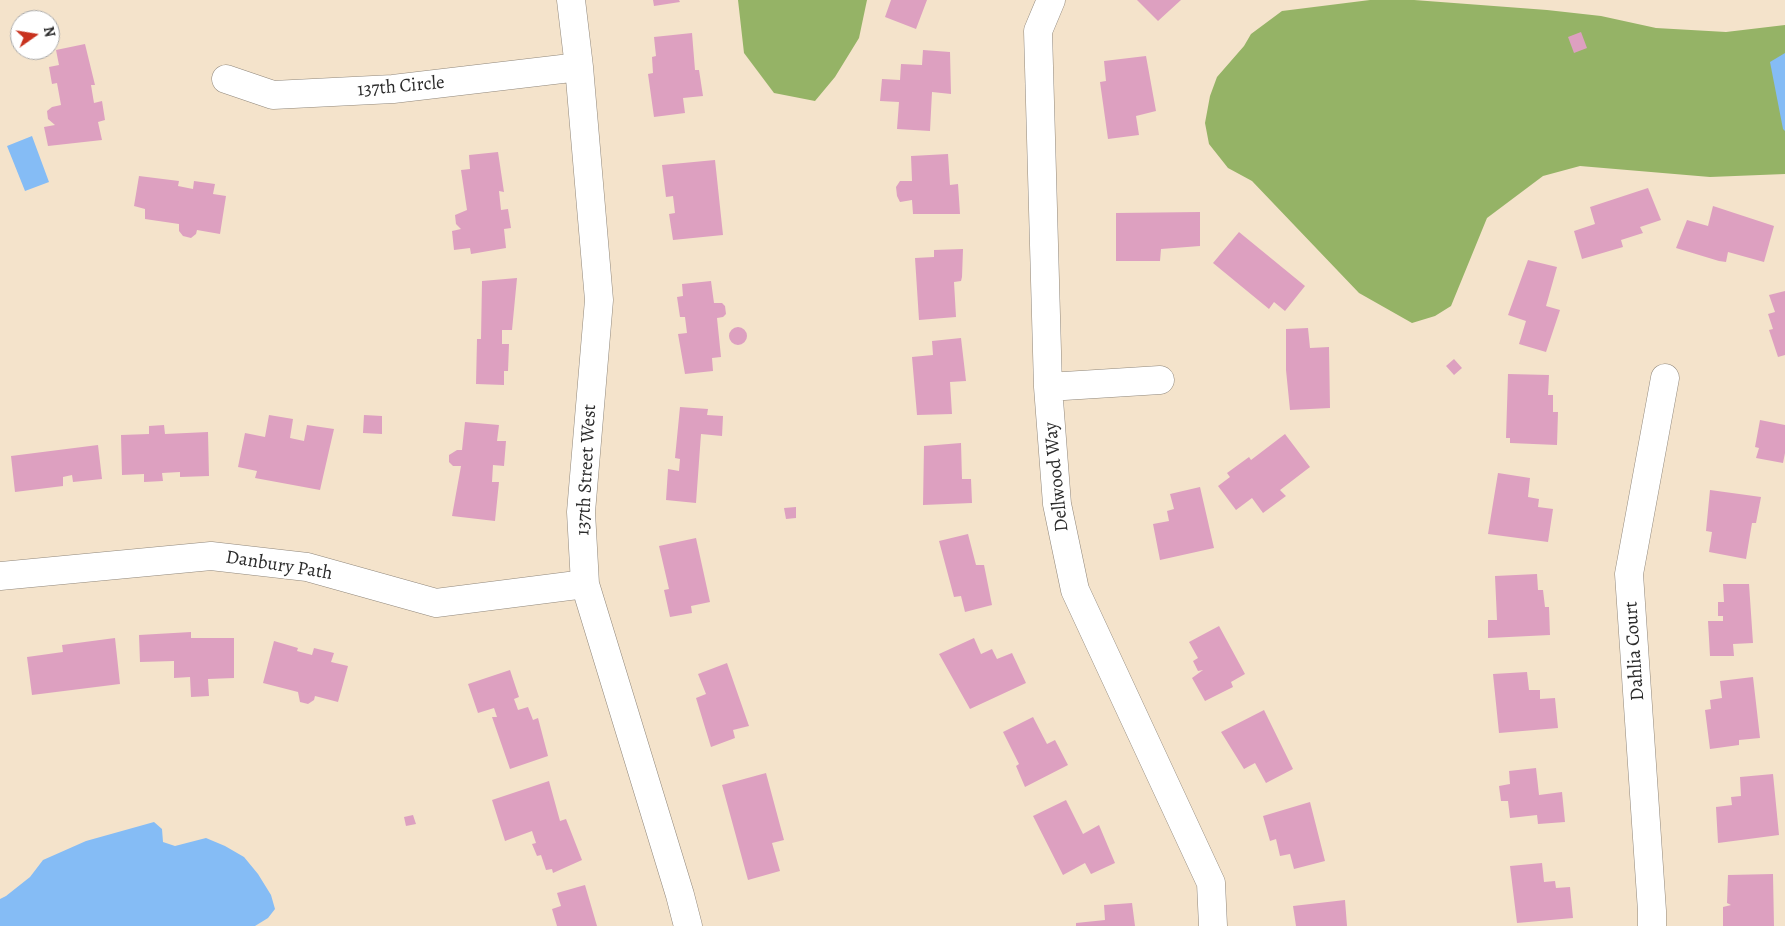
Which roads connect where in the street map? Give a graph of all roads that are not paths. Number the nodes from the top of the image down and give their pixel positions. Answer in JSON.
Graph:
{"nodes":[{"id":1,"x":571,"y":0,"type":"edge"},
{"id":2,"x":1051,"y":0,"type":"edge"},
{"id":3,"x":579,"y":67,"type":"junction"},
{"id":4,"x":226,"y":79,"type":"dead end"},
{"id":5,"x":1665,"y":378,"type":"dead end"},
{"id":6,"x":1160,"y":380,"type":"dead end"},
{"id":7,"x":1048,"y":386,"type":"junction"},
{"id":8,"x":0,"y":576,"type":"edge"},
{"id":9,"x":585,"y":584,"type":"junction"},
{"id":10,"x":688,"y":926,"type":"edge"},
{"id":11,"x":1213,"y":926,"type":"edge"},
{"id":12,"x":1652,"y":926,"type":"edge"}],
"edges":[{"from":1,"to":3,"type":"street","name":"137th Street West"},
{"from":2,"to":7,"type":"street","name":"Dellwood Way"},
{"from":3,"to":4,"type":"street","name":"137th Circle"},
{"from":3,"to":9,"type":"street","name":"137th Street West"},
{"from":5,"to":12,"type":"street","name":"Dahlia Court"},
{"from":6,"to":7,"type":"street"},
{"from":7,"to":11,"type":"street","name":"Dellwood Way"},
{"from":8,"to":9,"type":"street","name":"Danbury Path"},
{"from":9,"to":10,"type":"street","name":"137th Street West"}]}
